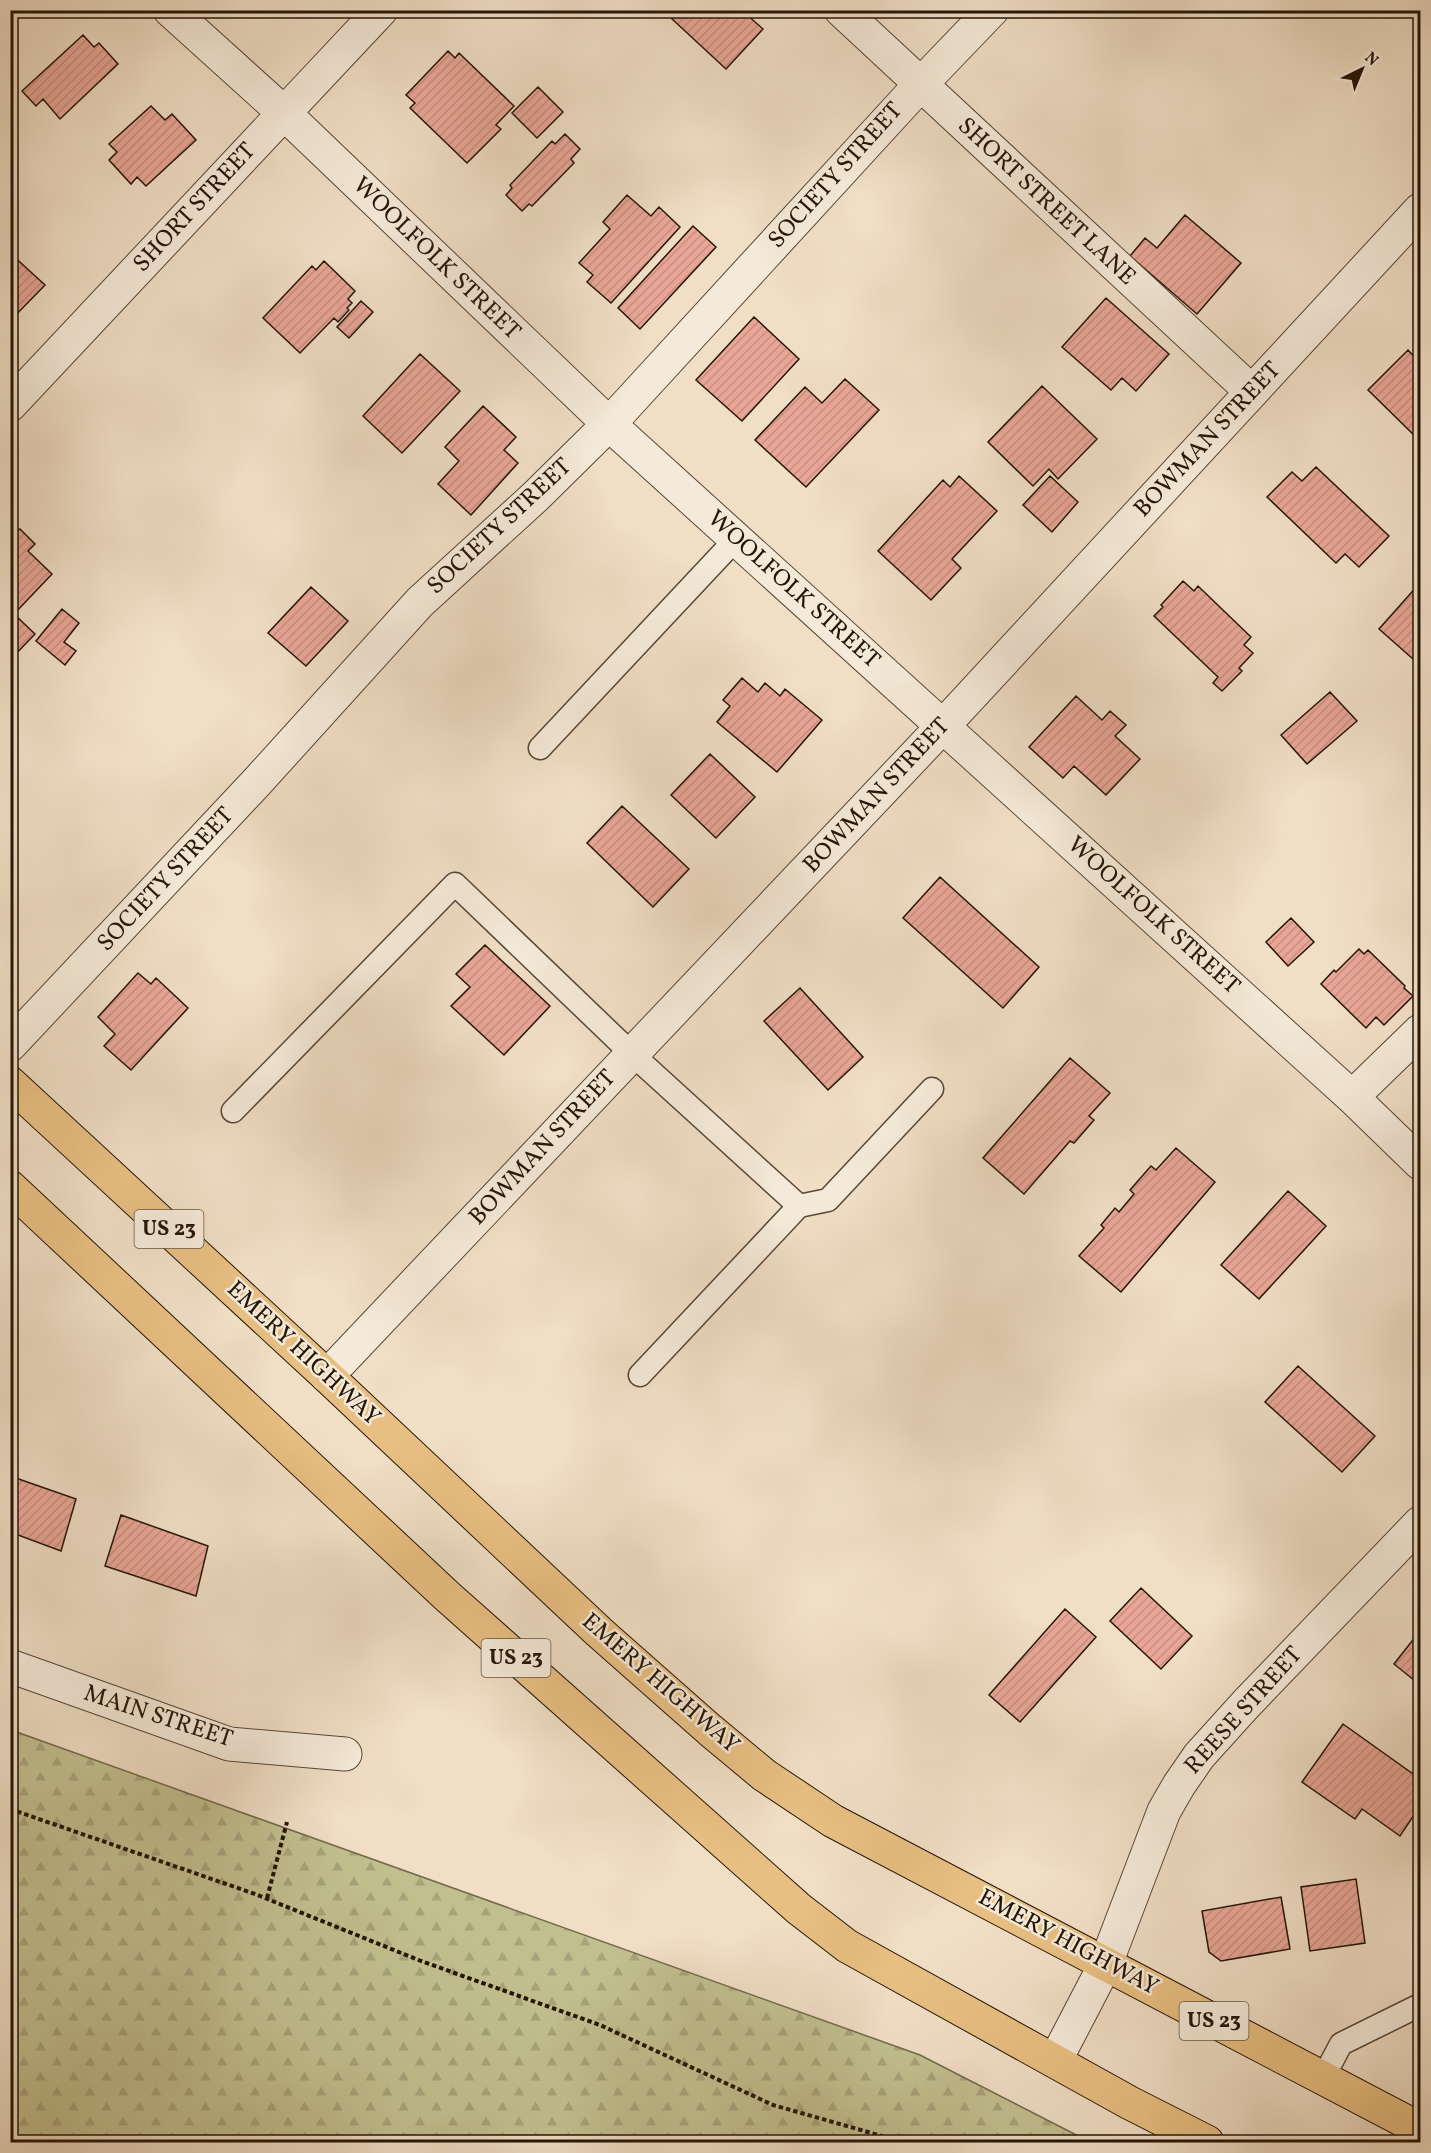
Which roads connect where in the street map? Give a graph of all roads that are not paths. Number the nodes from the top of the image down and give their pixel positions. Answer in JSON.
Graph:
{"nodes":[{"id":1,"x":170,"y":10,"type":"edge"},
{"id":2,"x":381,"y":10,"type":"edge"},
{"id":3,"x":841,"y":10,"type":"edge"},
{"id":4,"x":992,"y":10,"type":"edge"},
{"id":5,"x":920,"y":85,"type":"junction"},
{"id":6,"x":284,"y":114,"type":"junction"},
{"id":7,"x":1420,"y":210,"type":"edge"},
{"id":8,"x":1252,"y":392,"type":"junction"},
{"id":9,"x":10,"y":405,"type":"edge"},
{"id":10,"x":609,"y":424,"type":"junction"},
{"id":11,"x":736,"y":538,"type":"junction"},
{"id":12,"x":943,"y":726,"type":"junction"},
{"id":13,"x":540,"y":748,"type":"dead end"},
{"id":14,"x":1420,"y":1031,"type":"edge"},
{"id":15,"x":10,"y":1046,"type":"edge"},
{"id":16,"x":632,"y":1054,"type":"junction"},
{"id":17,"x":10,"y":1083,"type":"edge"},
{"id":18,"x":932,"y":1089,"type":"dead end"},
{"id":19,"x":1352,"y":1097,"type":"junction"},
{"id":20,"x":233,"y":1110,"type":"dead end"},
{"id":21,"x":1420,"y":1164,"type":"edge"},
{"id":22,"x":10,"y":1187,"type":"edge"},
{"id":23,"x":799,"y":1206,"type":"junction"},
{"id":24,"x":640,"y":1375,"type":"dead end"},
{"id":25,"x":327,"y":1376,"type":"junction"},
{"id":26,"x":1420,"y":1523,"type":"edge"},
{"id":27,"x":10,"y":1666,"type":"edge"},
{"id":28,"x":345,"y":1754,"type":"dead end"},
{"id":29,"x":1106,"y":1963,"type":"junction"},
{"id":30,"x":1420,"y":2005,"type":"edge"},
{"id":31,"x":1055,"y":2061,"type":"junction"},
{"id":32,"x":1323,"y":2078,"type":"junction"},
{"id":33,"x":1420,"y":2107,"type":"edge"},
{"id":34,"x":1420,"y":2129,"type":"edge"},
{"id":35,"x":1207,"y":2142,"type":"edge"}],
"edges":[{"from":1,"to":6,"type":"street","name":"WOOLFOLK STREET"},
{"from":2,"to":6,"type":"street","name":"SHORT STREET"},
{"from":3,"to":5,"type":"street","name":"SHORT STREET LANE"},
{"from":4,"to":5,"type":"street","name":"SOCIETY STREET"},
{"from":5,"to":8,"type":"street","name":"SHORT STREET LANE"},
{"from":5,"to":10,"type":"street","name":"SOCIETY STREET"},
{"from":6,"to":9,"type":"street","name":"SHORT STREET"},
{"from":6,"to":10,"type":"street","name":"WOOLFOLK STREET"},
{"from":7,"to":8,"type":"street","name":"BOWMAN STREET"},
{"from":8,"to":12,"type":"street","name":"BOWMAN STREET"},
{"from":10,"to":11,"type":"street","name":"WOOLFOLK STREET"},
{"from":10,"to":15,"type":"street","name":"SOCIETY STREET"},
{"from":11,"to":12,"type":"street","name":"WOOLFOLK STREET"},
{"from":11,"to":13,"type":"lane"},
{"from":12,"to":16,"type":"street","name":"BOWMAN STREET"},
{"from":12,"to":19,"type":"street","name":"WOOLFOLK STREET"},
{"from":14,"to":19,"type":"street"},
{"from":16,"to":20,"type":"lane"},
{"from":16,"to":23,"type":"lane"},
{"from":16,"to":25,"type":"street","name":"BOWMAN STREET"},
{"from":17,"to":25,"type":"highway","name":"EMERY HIGHWAY","number":"US 23"},
{"from":18,"to":23,"type":"lane"},
{"from":19,"to":21,"type":"street","name":"WOOLFOLK STREET"},
{"from":22,"to":31,"type":"highway","number":"US 23"},
{"from":23,"to":24,"type":"lane"},
{"from":25,"to":29,"type":"highway","name":"EMERY HIGHWAY","number":"US 23"},
{"from":26,"to":29,"type":"street","name":"REESE STREET"},
{"from":27,"to":28,"type":"street","name":"MAIN STREET"},
{"from":29,"to":31,"type":"street","name":"REESE STREET"},
{"from":29,"to":32,"type":"highway","name":"EMERY HIGHWAY","number":"US 23"},
{"from":30,"to":32,"type":"lane"},
{"from":31,"to":35,"type":"highway","number":"US 23"},
{"from":32,"to":33,"type":"highway"},
{"from":32,"to":34,"type":"highway","name":"EMERY HIGHWAY","number":"US 23"}]}
